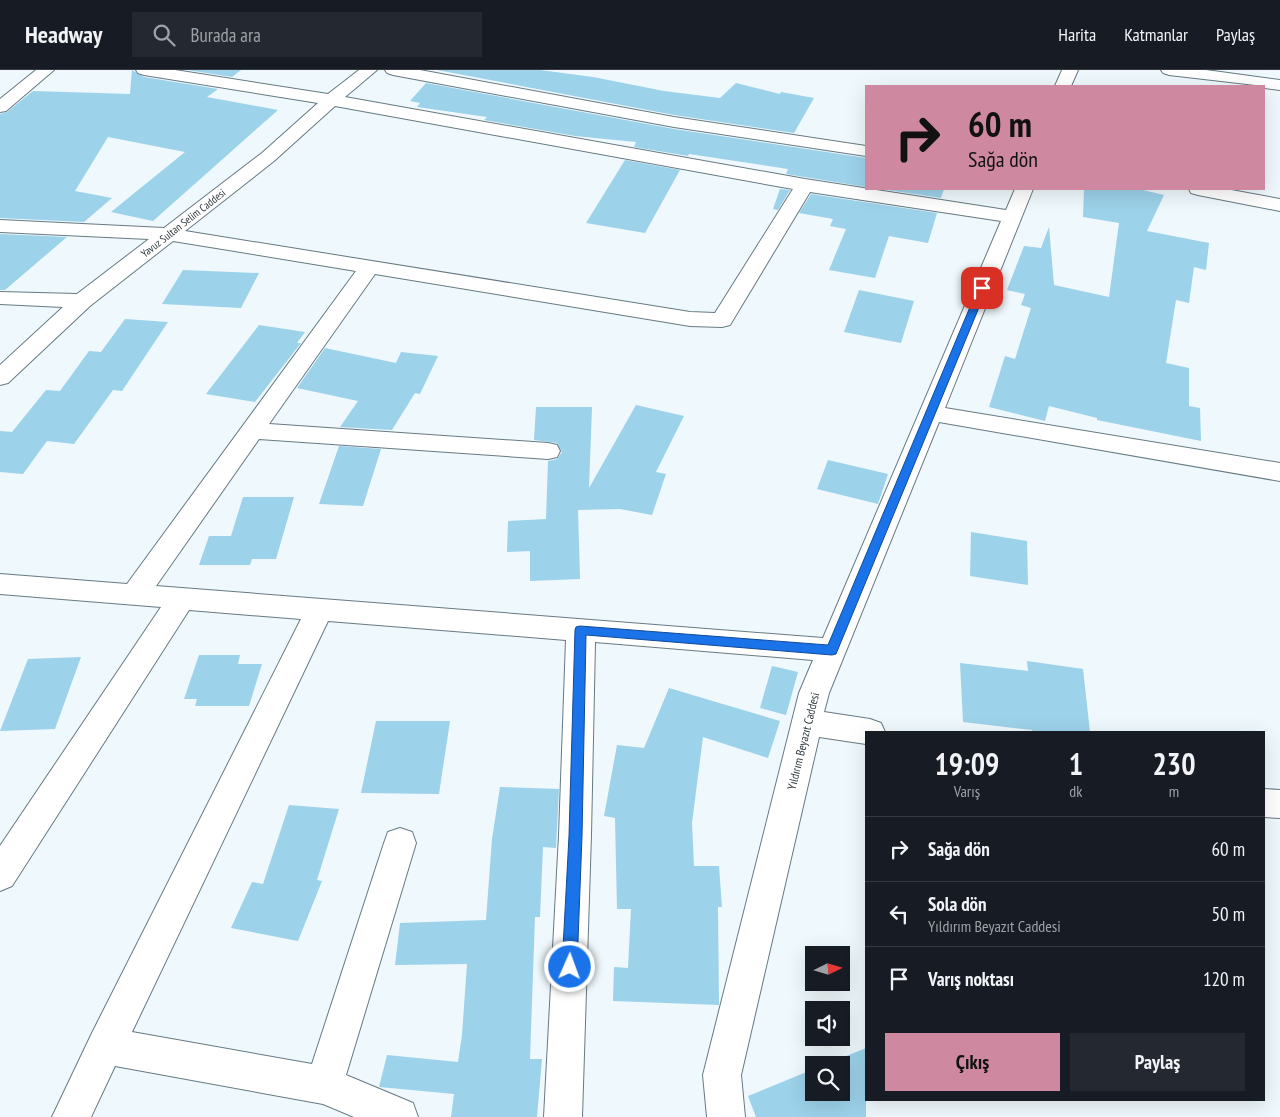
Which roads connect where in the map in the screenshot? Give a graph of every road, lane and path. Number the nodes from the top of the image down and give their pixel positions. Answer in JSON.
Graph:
{"nodes":[{"id":1,"x":46,"y":70,"type":"edge"},
{"id":2,"x":144,"y":70,"type":"edge"},
{"id":3,"x":369,"y":70,"type":"edge"},
{"id":4,"x":393,"y":70,"type":"edge"},
{"id":5,"x":1070,"y":70,"type":"edge"},
{"id":6,"x":1169,"y":70,"type":"edge"},
{"id":7,"x":1064,"y":85,"type":"edge"},
{"id":8,"x":1280,"y":85,"type":"edge"},
{"id":9,"x":331,"y":100,"type":"junction"},
{"id":10,"x":0,"y":108,"type":"edge"},
{"id":11,"x":865,"y":151,"type":"edge"},
{"id":12,"x":805,"y":185,"type":"junction"},
{"id":13,"x":1024,"y":190,"type":"edge"},
{"id":14,"x":1203,"y":190,"type":"edge"},
{"id":15,"x":1280,"y":205,"type":"edge"},
{"id":16,"x":1012,"y":217,"type":"junction"},
{"id":17,"x":0,"y":226,"type":"edge"},
{"id":18,"x":169,"y":234,"type":"junction"},
{"id":19,"x":370,"y":266,"type":"junction"},
{"id":20,"x":0,"y":298,"type":"edge"},
{"id":21,"x":82,"y":301,"type":"junction"},
{"id":22,"x":0,"y":378,"type":"edge"},
{"id":23,"x":930,"y":414,"type":"junction"},
{"id":24,"x":253,"y":431,"type":"junction"},
{"id":25,"x":548,"y":451,"type":"dead end"},
{"id":26,"x":1280,"y":472,"type":"edge"},
{"id":27,"x":0,"y":584,"type":"edge"},
{"id":28,"x":135,"y":594,"type":"junction"},
{"id":29,"x":182,"y":598,"type":"junction"},
{"id":30,"x":320,"y":609,"type":"junction"},
{"id":31,"x":580,"y":630,"type":"junction"},
{"id":32,"x":832,"y":650,"type":"junction"},
{"id":33,"x":807,"y":722,"type":"junction"},
{"id":34,"x":865,"y":731,"type":"edge"},
{"id":35,"x":1265,"y":803,"type":"edge"},
{"id":36,"x":1280,"y":804,"type":"edge"},
{"id":37,"x":400,"y":843,"type":"dead end"},
{"id":38,"x":0,"y":874,"type":"edge"},
{"id":39,"x":105,"y":1046,"type":"junction"},
{"id":40,"x":324,"y":1086,"type":"junction"},
{"id":41,"x":71,"y":1117,"type":"edge"},
{"id":42,"x":399,"y":1117,"type":"edge"},
{"id":43,"x":563,"y":1117,"type":"edge"},
{"id":44,"x":726,"y":1117,"type":"edge"}],
"edges":[{"from":1,"to":10,"type":"street"},
{"from":2,"to":9,"type":"street"},
{"from":3,"to":9,"type":"street","name":"Yavuz Sultan Selim Caddesi"},
{"from":4,"to":11,"type":"street"},
{"from":5,"to":7,"type":"street"},
{"from":6,"to":8,"type":"street"},
{"from":9,"to":12,"type":"street"},
{"from":9,"to":18,"type":"street","name":"Yavuz Sultan Selim Caddesi"},
{"from":12,"to":16,"type":"street"},
{"from":12,"to":19,"type":"street"},
{"from":13,"to":16,"type":"street","name":"Yıldırım Beyazıt Caddesi"},
{"from":14,"to":15,"type":"street"},
{"from":16,"to":23,"type":"street","name":"Yıldırım Beyazıt Caddesi"},
{"from":17,"to":18,"type":"street"},
{"from":18,"to":19,"type":"street"},
{"from":18,"to":21,"type":"street","name":"Yavuz Sultan Selim Caddesi"},
{"from":19,"to":24,"type":"street"},
{"from":20,"to":21,"type":"street"},
{"from":21,"to":22,"type":"street","name":"Yavuz Sultan Selim Caddesi"},
{"from":23,"to":26,"type":"street"},
{"from":23,"to":32,"type":"street","name":"Yıldırım Beyazıt Caddesi"},
{"from":24,"to":25,"type":"street"},
{"from":24,"to":28,"type":"street"},
{"from":27,"to":28,"type":"street"},
{"from":28,"to":29,"type":"street"},
{"from":29,"to":30,"type":"street"},
{"from":29,"to":38,"type":"street"},
{"from":30,"to":31,"type":"street"},
{"from":30,"to":39,"type":"street"},
{"from":31,"to":32,"type":"street"},
{"from":31,"to":43,"type":"street"},
{"from":32,"to":33,"type":"street","name":"Yıldırım Beyazıt Caddesi"},
{"from":33,"to":34,"type":"street"},
{"from":33,"to":44,"type":"street","name":"Yıldırım Beyazıt Caddesi"},
{"from":35,"to":36,"type":"street"},
{"from":37,"to":40,"type":"street"},
{"from":39,"to":40,"type":"street"},
{"from":39,"to":41,"type":"street"},
{"from":40,"to":42,"type":"street"}]}
